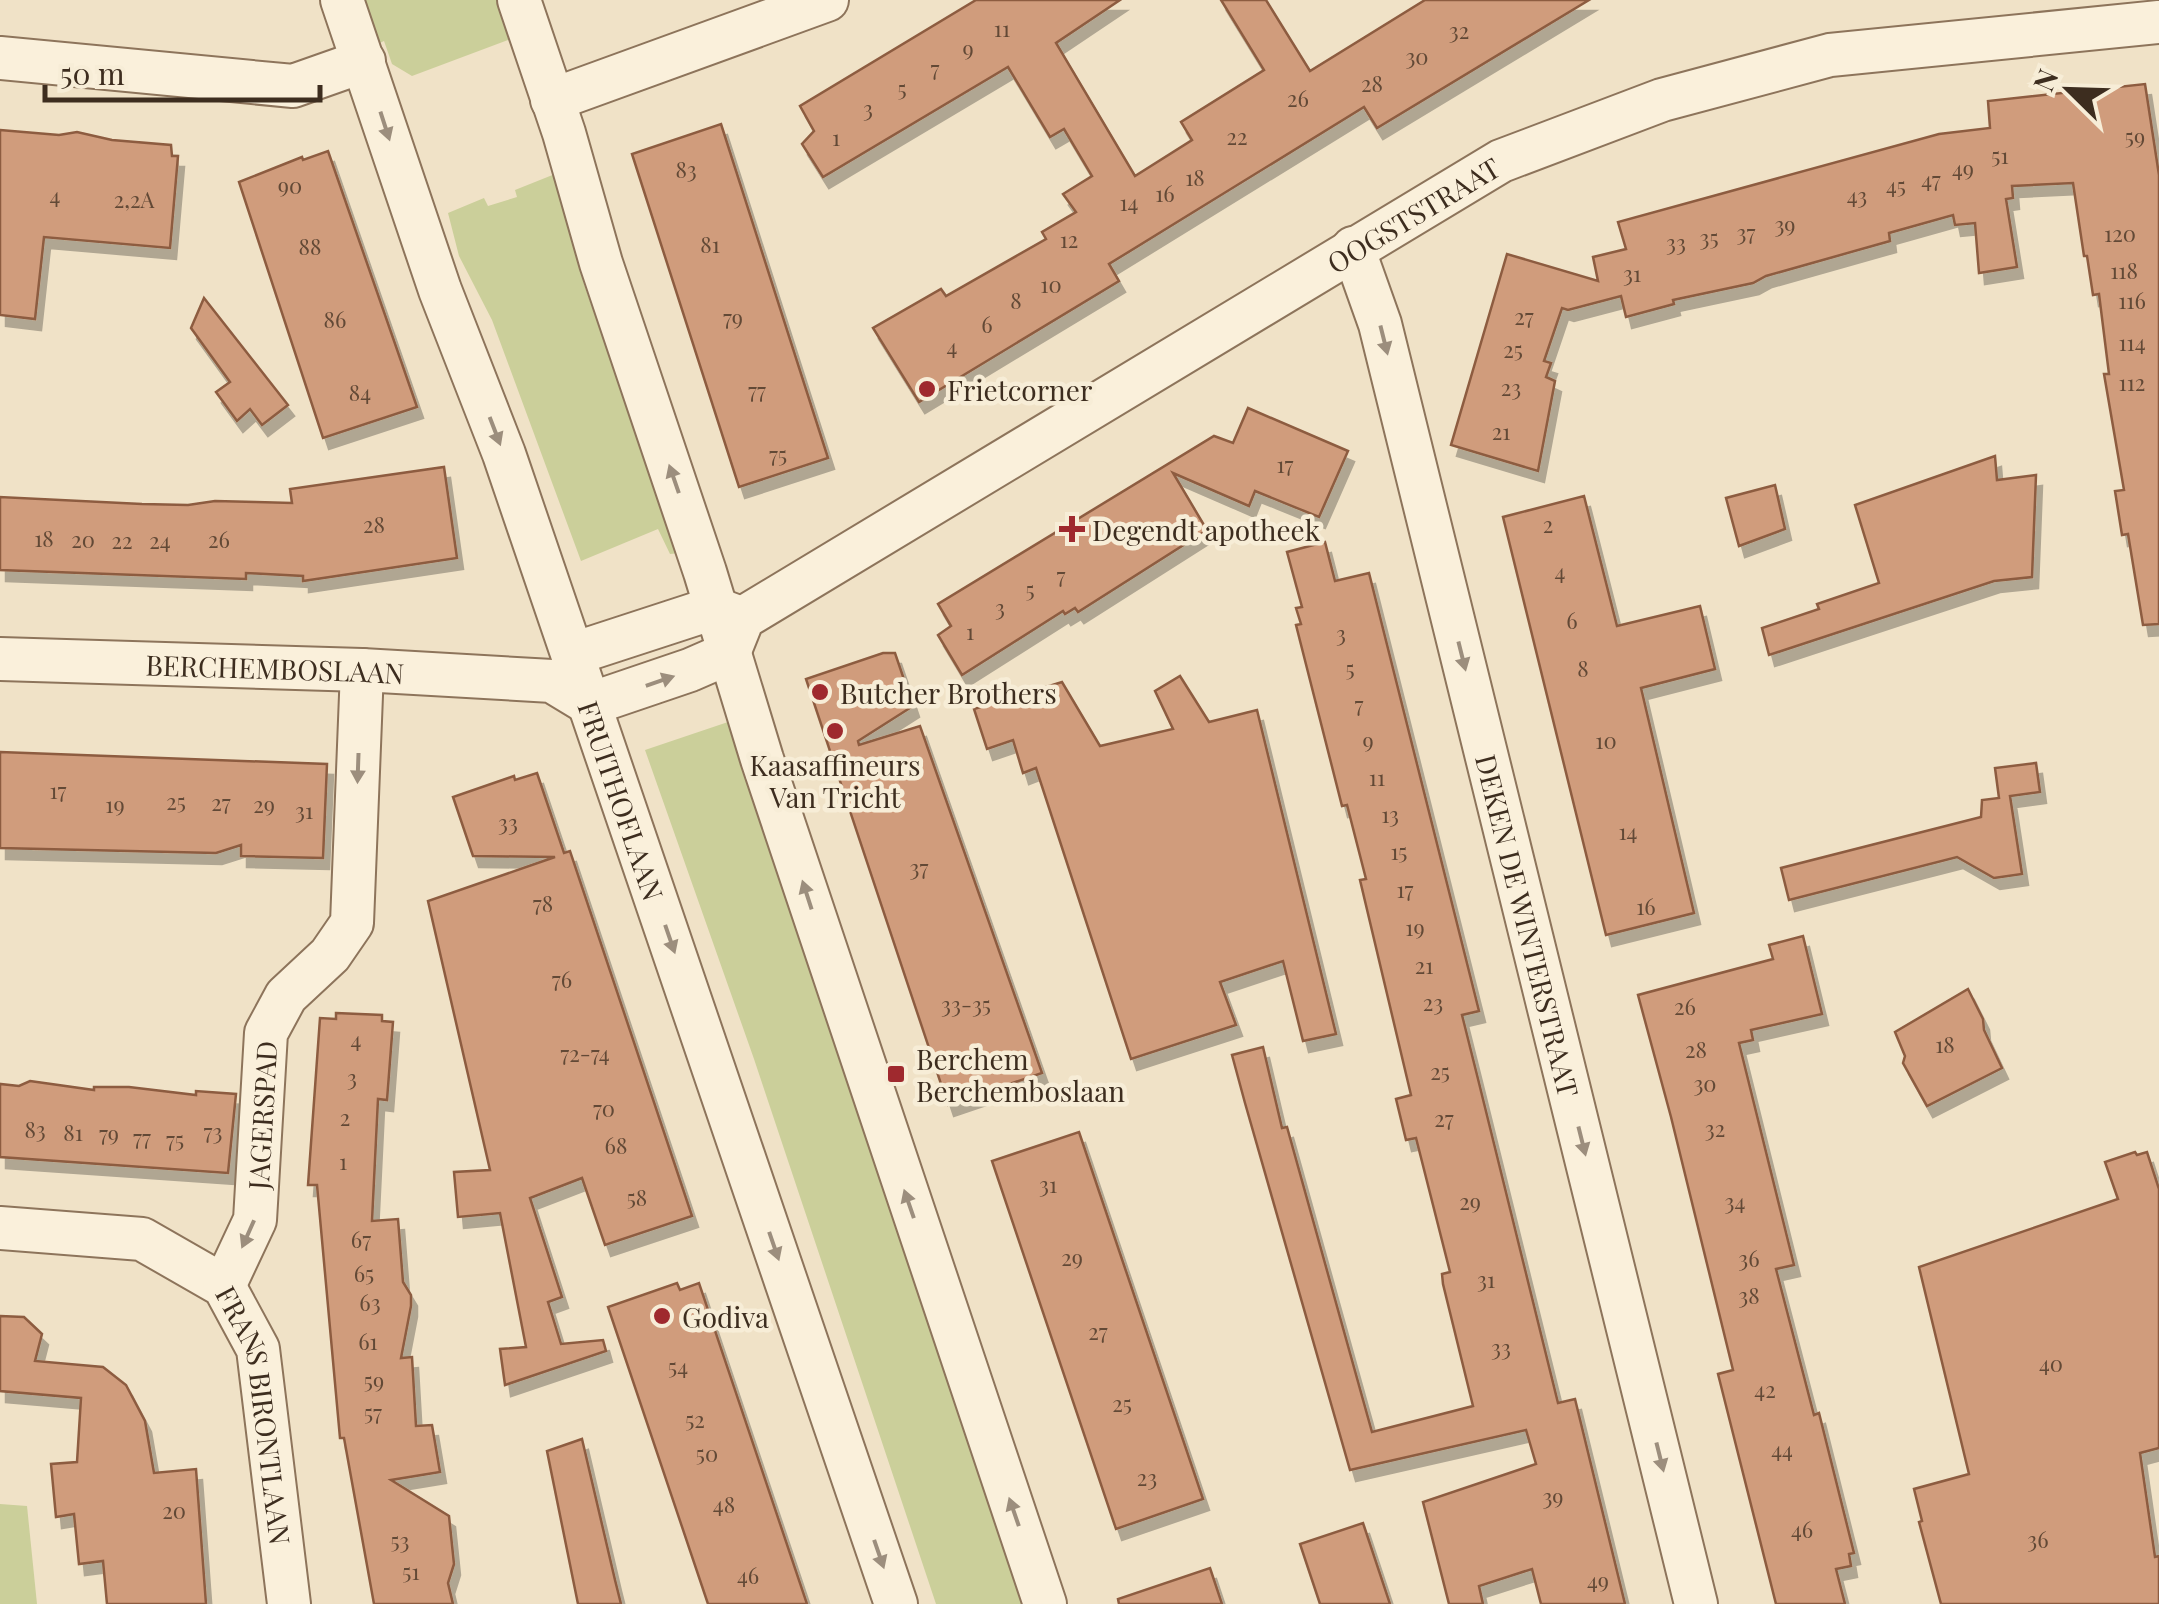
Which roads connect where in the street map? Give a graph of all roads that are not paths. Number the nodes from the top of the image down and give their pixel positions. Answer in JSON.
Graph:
{"nodes":[{"id":1,"x":342,"y":0,"type":"edge"},
{"id":2,"x":519,"y":0,"type":"edge"},
{"id":3,"x":827,"y":0,"type":"edge"},
{"id":4,"x":2159,"y":22,"type":"edge"},
{"id":5,"x":0,"y":58,"type":"edge"},
{"id":6,"x":364,"y":61,"type":"junction"},
{"id":7,"x":552,"y":100,"type":"junction"},
{"id":8,"x":1353,"y":248,"type":"junction"},
{"id":9,"x":729,"y":626,"type":"junction"},
{"id":10,"x":0,"y":659,"type":"edge"},
{"id":11,"x":562,"y":667,"type":"junction"},
{"id":12,"x":362,"y":670,"type":"junction"},
{"id":13,"x":590,"y":704,"type":"junction"},
{"id":14,"x":0,"y":1228,"type":"edge"},
{"id":15,"x":224,"y":1286,"type":"junction"},
{"id":16,"x":289,"y":1604,"type":"edge"},
{"id":17,"x":896,"y":1604,"type":"edge"},
{"id":18,"x":1045,"y":1604,"type":"edge"},
{"id":19,"x":1696,"y":1604,"type":"edge"}],
"edges":[{"from":1,"to":6,"type":"street"},
{"from":2,"to":7,"type":"street"},
{"from":3,"to":7,"type":"street"},
{"from":4,"to":8,"type":"street","name":"OOGSTSTRAAT"},
{"from":5,"to":6,"type":"street"},
{"from":6,"to":11,"type":"street","one_way":true},
{"from":9,"to":7,"type":"street","one_way":true},
{"from":8,"to":9,"type":"street","name":"OOGSTSTRAAT"},
{"from":8,"to":19,"type":"street","name":"DEKEN DE WINTERSTRAAT","one_way":true},
{"from":9,"to":11,"type":"street","name":"OOGSTSTRAAT"},
{"from":13,"to":9,"type":"street","name":"OOGSTSTRAAT","one_way":true},
{"from":18,"to":9,"type":"street","one_way":true},
{"from":10,"to":12,"type":"street","name":"BERCHEMBOSLAAN"},
{"from":11,"to":12,"type":"street","name":"BERCHEMBOSLAAN"},
{"from":11,"to":13,"type":"street","name":"BERCHEMBOSLAAN"},
{"from":12,"to":15,"type":"street","name":"JAGERSPAD","one_way":true},
{"from":13,"to":17,"type":"street","name":"FRUITHOFLAAN","one_way":true},
{"from":14,"to":15,"type":"street","name":"FRANS BIRONTLAAN"},
{"from":15,"to":16,"type":"street","name":"FRANS BIRONTLAAN"}]}
